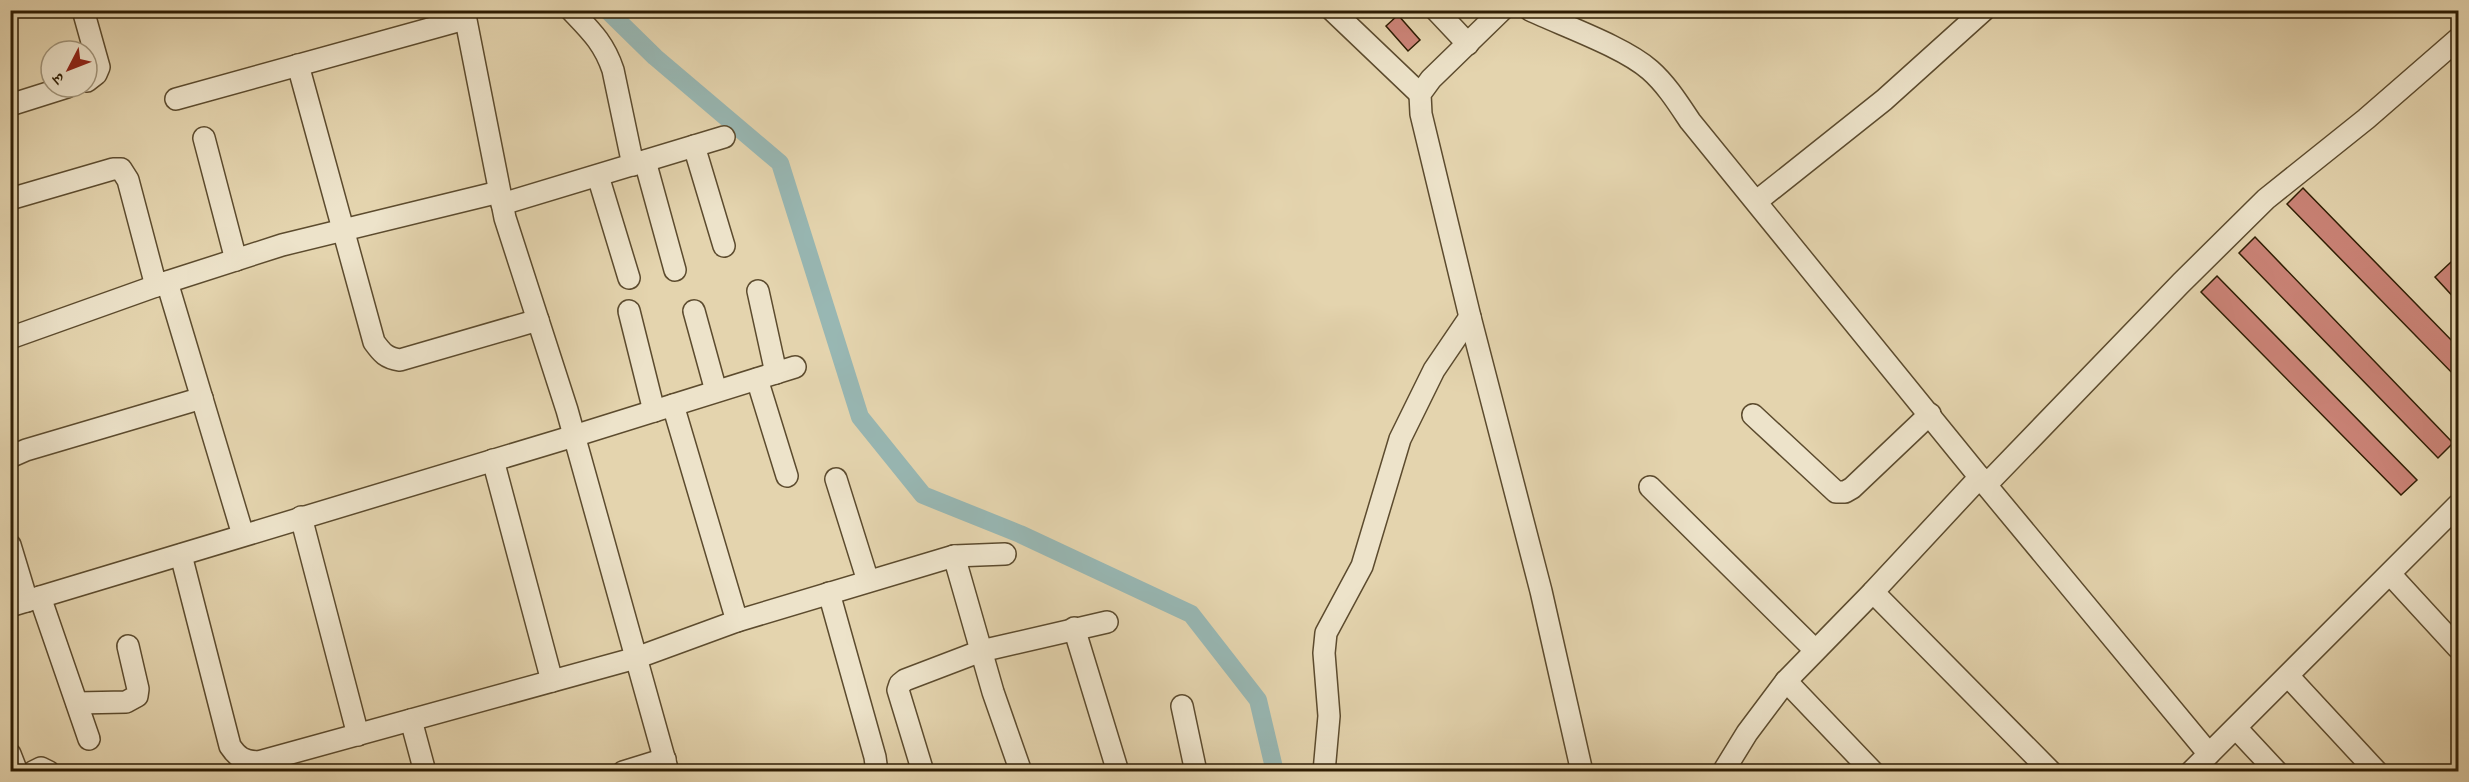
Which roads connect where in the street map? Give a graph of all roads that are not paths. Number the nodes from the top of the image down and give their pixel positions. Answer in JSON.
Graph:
{"nodes":[{"id":1,"x":83,"y":10,"type":"edge"},
{"id":2,"x":571,"y":10,"type":"edge"},
{"id":3,"x":1332,"y":10,"type":"edge"},
{"id":4,"x":1436,"y":10,"type":"edge"},
{"id":5,"x":1502,"y":10,"type":"edge"},
{"id":6,"x":1530,"y":10,"type":"edge"},
{"id":7,"x":1984,"y":10,"type":"edge"},
{"id":8,"x":464,"y":15,"type":"edge"},
{"id":9,"x":91,"y":39,"type":"edge"},
{"id":10,"x":2458,"y":39,"type":"edge"},
{"id":11,"x":1468,"y":44,"type":"junction"},
{"id":12,"x":298,"y":65,"type":"junction"},
{"id":13,"x":1420,"y":94,"type":"junction"},
{"id":14,"x":39,"y":96,"type":"edge"},
{"id":15,"x":176,"y":99,"type":"dead end"},
{"id":16,"x":10,"y":105,"type":"edge"},
{"id":17,"x":724,"y":137,"type":"dead end"},
{"id":18,"x":204,"y":138,"type":"dead end"},
{"id":19,"x":693,"y":146,"type":"junction"},
{"id":20,"x":639,"y":163,"type":"junction"},
{"id":21,"x":598,"y":176,"type":"junction"},
{"id":22,"x":501,"y":198,"type":"junction"},
{"id":23,"x":10,"y":199,"type":"edge"},
{"id":24,"x":1757,"y":201,"type":"junction"},
{"id":25,"x":343,"y":231,"type":"junction"},
{"id":26,"x":724,"y":246,"type":"dead end"},
{"id":27,"x":236,"y":260,"type":"junction"},
{"id":28,"x":675,"y":270,"type":"dead end"},
{"id":29,"x":629,"y":278,"type":"dead end"},
{"id":30,"x":161,"y":284,"type":"junction"},
{"id":31,"x":758,"y":291,"type":"dead end"},
{"id":32,"x":629,"y":311,"type":"dead end"},
{"id":33,"x":694,"y":311,"type":"dead end"},
{"id":34,"x":1470,"y":317,"type":"junction"},
{"id":35,"x":538,"y":320,"type":"junction"},
{"id":36,"x":10,"y":338,"type":"edge"},
{"id":37,"x":776,"y":373,"type":"junction"},
{"id":38,"x":717,"y":392,"type":"junction"},
{"id":39,"x":202,"y":398,"type":"junction"},
{"id":40,"x":664,"y":408,"type":"junction"},
{"id":41,"x":1930,"y":414,"type":"junction"},
{"id":42,"x":1753,"y":415,"type":"dead end"},
{"id":43,"x":574,"y":436,"type":"junction"},
{"id":44,"x":10,"y":458,"type":"edge"},
{"id":45,"x":493,"y":460,"type":"junction"},
{"id":46,"x":787,"y":476,"type":"dead end"},
{"id":47,"x":836,"y":479,"type":"dead end"},
{"id":48,"x":1983,"y":481,"type":"junction"},
{"id":49,"x":1650,"y":487,"type":"dead end"},
{"id":50,"x":2458,"y":505,"type":"edge"},
{"id":51,"x":301,"y":517,"type":"junction"},
{"id":52,"x":243,"y":535,"type":"junction"},
{"id":53,"x":10,"y":546,"type":"edge"},
{"id":54,"x":1005,"y":554,"type":"dead end"},
{"id":55,"x":181,"y":555,"type":"junction"},
{"id":56,"x":954,"y":556,"type":"junction"},
{"id":57,"x":2390,"y":574,"type":"junction"},
{"id":58,"x":867,"y":581,"type":"junction"},
{"id":59,"x":1874,"y":592,"type":"junction"},
{"id":60,"x":829,"y":593,"type":"junction"},
{"id":61,"x":26,"y":601,"type":"edge"},
{"id":62,"x":737,"y":621,"type":"junction"},
{"id":63,"x":1107,"y":622,"type":"dead end"},
{"id":64,"x":1074,"y":628,"type":"junction"},
{"id":65,"x":128,"y":646,"type":"dead end"},
{"id":66,"x":2458,"y":648,"type":"edge"},
{"id":67,"x":1815,"y":650,"type":"junction"},
{"id":68,"x":981,"y":651,"type":"junction"},
{"id":69,"x":636,"y":658,"type":"junction"},
{"id":70,"x":2288,"y":676,"type":"junction"},
{"id":71,"x":552,"y":681,"type":"junction"},
{"id":72,"x":1786,"y":681,"type":"junction"},
{"id":73,"x":77,"y":703,"type":"junction"},
{"id":74,"x":1182,"y":706,"type":"dead end"},
{"id":75,"x":411,"y":720,"type":"junction"},
{"id":76,"x":2236,"y":728,"type":"junction"},
{"id":77,"x":358,"y":735,"type":"junction"},
{"id":78,"x":89,"y":739,"type":"dead end"},
{"id":79,"x":10,"y":754,"type":"edge"},
{"id":80,"x":2210,"y":754,"type":"junction"},
{"id":81,"x":666,"y":765,"type":"edge"},
{"id":82,"x":16,"y":771,"type":"edge"},
{"id":83,"x":33,"y":771,"type":"edge"},
{"id":84,"x":50,"y":771,"type":"edge"},
{"id":85,"x":425,"y":771,"type":"edge"},
{"id":86,"x":623,"y":771,"type":"edge"},
{"id":87,"x":877,"y":771,"type":"edge"},
{"id":88,"x":922,"y":771,"type":"edge"},
{"id":89,"x":1021,"y":771,"type":"edge"},
{"id":90,"x":1118,"y":771,"type":"edge"},
{"id":91,"x":1196,"y":771,"type":"edge"},
{"id":92,"x":1324,"y":771,"type":"edge"},
{"id":93,"x":1582,"y":771,"type":"edge"},
{"id":94,"x":1723,"y":771,"type":"edge"},
{"id":95,"x":1873,"y":771,"type":"edge"},
{"id":96,"x":2051,"y":771,"type":"edge"},
{"id":97,"x":2191,"y":771,"type":"edge"},
{"id":98,"x":2277,"y":771,"type":"edge"},
{"id":99,"x":2377,"y":771,"type":"edge"}],
"edges":[{"from":1,"to":9,"type":"street"},
{"from":2,"to":20,"type":"street"},
{"from":3,"to":13,"type":"street"},
{"from":4,"to":11,"type":"street"},
{"from":5,"to":11,"type":"street"},
{"from":6,"to":24,"type":"street"},
{"from":7,"to":24,"type":"street"},
{"from":8,"to":12,"type":"street"},
{"from":8,"to":22,"type":"street"},
{"from":10,"to":48,"type":"street"},
{"from":11,"to":13,"type":"street"},
{"from":12,"to":15,"type":"street"},
{"from":12,"to":25,"type":"street"},
{"from":13,"to":34,"type":"street"},
{"from":14,"to":16,"type":"street"},
{"from":17,"to":19,"type":"street"},
{"from":18,"to":27,"type":"street"},
{"from":19,"to":20,"type":"street"},
{"from":19,"to":26,"type":"street"},
{"from":20,"to":21,"type":"street"},
{"from":20,"to":28,"type":"street"},
{"from":21,"to":22,"type":"street"},
{"from":21,"to":29,"type":"street"},
{"from":22,"to":25,"type":"street"},
{"from":22,"to":35,"type":"street"},
{"from":23,"to":30,"type":"street"},
{"from":24,"to":41,"type":"street"},
{"from":25,"to":27,"type":"street"},
{"from":25,"to":35,"type":"street"},
{"from":27,"to":30,"type":"street"},
{"from":30,"to":36,"type":"street"},
{"from":30,"to":39,"type":"street"},
{"from":31,"to":37,"type":"street"},
{"from":32,"to":40,"type":"street"},
{"from":33,"to":38,"type":"street"},
{"from":34,"to":92,"type":"street"},
{"from":34,"to":93,"type":"street"},
{"from":35,"to":43,"type":"street"},
{"from":37,"to":38,"type":"street"},
{"from":37,"to":46,"type":"street"},
{"from":38,"to":40,"type":"street"},
{"from":39,"to":44,"type":"street"},
{"from":39,"to":52,"type":"street"},
{"from":40,"to":43,"type":"street"},
{"from":40,"to":62,"type":"street"},
{"from":41,"to":42,"type":"street"},
{"from":41,"to":48,"type":"street"},
{"from":43,"to":45,"type":"street"},
{"from":43,"to":69,"type":"street"},
{"from":45,"to":51,"type":"street"},
{"from":45,"to":71,"type":"street"},
{"from":47,"to":58,"type":"street"},
{"from":48,"to":59,"type":"street"},
{"from":48,"to":80,"type":"street"},
{"from":49,"to":67,"type":"street"},
{"from":50,"to":57,"type":"street"},
{"from":51,"to":52,"type":"street"},
{"from":51,"to":77,"type":"street"},
{"from":52,"to":55,"type":"street"},
{"from":53,"to":61,"type":"street"},
{"from":54,"to":56,"type":"street"},
{"from":55,"to":61,"type":"street"},
{"from":55,"to":77,"type":"street"},
{"from":56,"to":58,"type":"street"},
{"from":56,"to":68,"type":"street"},
{"from":57,"to":66,"type":"street"},
{"from":57,"to":70,"type":"street"},
{"from":58,"to":60,"type":"street"},
{"from":59,"to":67,"type":"street"},
{"from":59,"to":96,"type":"street"},
{"from":60,"to":62,"type":"street"},
{"from":60,"to":87,"type":"street"},
{"from":61,"to":73,"type":"street"},
{"from":62,"to":69,"type":"street"},
{"from":63,"to":64,"type":"street"},
{"from":64,"to":68,"type":"street"},
{"from":64,"to":90,"type":"street"},
{"from":65,"to":73,"type":"street"},
{"from":67,"to":72,"type":"street"},
{"from":68,"to":88,"type":"street"},
{"from":68,"to":89,"type":"street"},
{"from":69,"to":71,"type":"street"},
{"from":69,"to":81,"type":"street"},
{"from":70,"to":76,"type":"street"},
{"from":70,"to":99,"type":"street"},
{"from":71,"to":75,"type":"street"},
{"from":72,"to":94,"type":"street"},
{"from":72,"to":95,"type":"street"},
{"from":73,"to":78,"type":"street"},
{"from":74,"to":91,"type":"street"},
{"from":75,"to":77,"type":"street"},
{"from":75,"to":85,"type":"street"},
{"from":76,"to":80,"type":"street"},
{"from":76,"to":98,"type":"street"},
{"from":79,"to":82,"type":"street"},
{"from":80,"to":97,"type":"street"},
{"from":81,"to":86,"type":"street"},
{"from":83,"to":84,"type":"street"}]}
